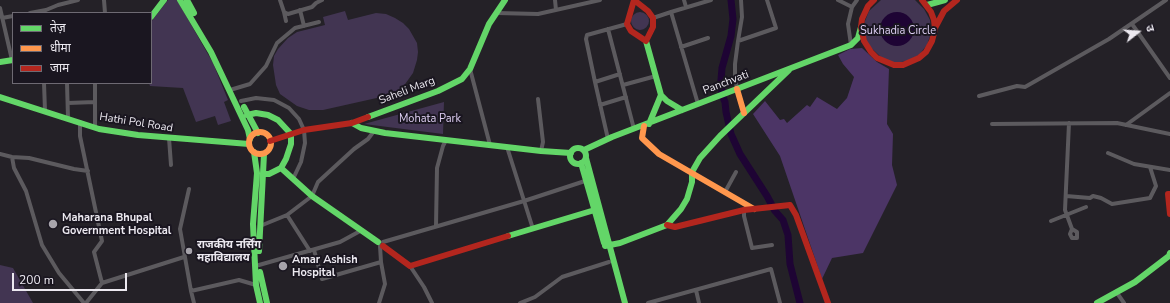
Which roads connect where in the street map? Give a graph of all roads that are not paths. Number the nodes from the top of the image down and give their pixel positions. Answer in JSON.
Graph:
{"nodes":[{"id":1,"x":78,"y":0,"type":"edge"},
{"id":2,"x":104,"y":0,"type":"edge"},
{"id":3,"x":164,"y":0,"type":"edge"},
{"id":4,"x":180,"y":0,"type":"edge"},
{"id":5,"x":187,"y":0,"type":"edge"},
{"id":6,"x":280,"y":0,"type":"edge"},
{"id":7,"x":322,"y":0,"type":"edge"},
{"id":8,"x":505,"y":0,"type":"edge"},
{"id":9,"x":555,"y":0,"type":"edge"},
{"id":10,"x":600,"y":0,"type":"edge"},
{"id":11,"x":634,"y":0,"type":"edge"},
{"id":12,"x":684,"y":0,"type":"edge"},
{"id":13,"x":712,"y":0,"type":"edge"},
{"id":14,"x":740,"y":0,"type":"edge"},
{"id":15,"x":767,"y":0,"type":"edge"},
{"id":16,"x":838,"y":0,"type":"edge"},
{"id":17,"x":857,"y":0,"type":"edge"},
{"id":18,"x":874,"y":0,"type":"edge"},
{"id":19,"x":943,"y":0,"type":"edge"},
{"id":20,"x":957,"y":0,"type":"edge"},
{"id":21,"x":1166,"y":0,"type":"edge"},
{"id":22,"x":925,"y":2,"type":"edge"},
{"id":23,"x":686,"y":7,"type":"junction"},
{"id":24,"x":852,"y":7,"type":"junction"},
{"id":25,"x":0,"y":8,"type":"edge"},
{"id":26,"x":300,"y":10,"type":"junction"},
{"id":27,"x":556,"y":10,"type":"junction"},
{"id":28,"x":35,"y":12,"type":"edge"},
{"id":29,"x":106,"y":12,"type":"edge"},
{"id":30,"x":284,"y":12,"type":"junction"},
{"id":31,"x":671,"y":12,"type":"junction"},
{"id":32,"x":497,"y":13,"type":"junction"},
{"id":33,"x":12,"y":16,"type":"edge"},
{"id":34,"x":152,"y":16,"type":"edge"},
{"id":35,"x":2,"y":18,"type":"junction"},
{"id":36,"x":653,"y":18,"type":"junction"},
{"id":37,"x":286,"y":21,"type":"dead end"},
{"id":38,"x":319,"y":22,"type":"dead end"},
{"id":39,"x":627,"y":24,"type":"junction"},
{"id":40,"x":1132,"y":24,"type":"junction"},
{"id":41,"x":304,"y":26,"type":"junction"},
{"id":42,"x":861,"y":27,"type":"junction"},
{"id":43,"x":935,"y":28,"type":"junction"},
{"id":44,"x":608,"y":29,"type":"junction"},
{"id":45,"x":708,"y":38,"type":"dead end"},
{"id":46,"x":738,"y":41,"type":"junction"},
{"id":47,"x":646,"y":42,"type":"junction"},
{"id":48,"x":851,"y":45,"type":"junction"},
{"id":49,"x":681,"y":47,"type":"junction"},
{"id":50,"x":870,"y":52,"type":"junction"},
{"id":51,"x":0,"y":60,"type":"edge"},
{"id":52,"x":12,"y":60,"type":"edge"},
{"id":53,"x":790,"y":68,"type":"junction"},
{"id":54,"x":470,"y":69,"type":"junction"},
{"id":55,"x":620,"y":74,"type":"junction"},
{"id":56,"x":656,"y":76,"type":"junction"},
{"id":57,"x":1170,"y":78,"type":"edge"},
{"id":58,"x":595,"y":82,"type":"junction"},
{"id":59,"x":44,"y":84,"type":"edge"},
{"id":60,"x":67,"y":84,"type":"edge"},
{"id":61,"x":95,"y":84,"type":"edge"},
{"id":62,"x":623,"y":85,"type":"junction"},
{"id":63,"x":232,"y":89,"type":"junction"},
{"id":64,"x":737,"y":90,"type":"junction"},
{"id":65,"x":1170,"y":93,"type":"edge"},
{"id":66,"x":661,"y":96,"type":"junction"},
{"id":67,"x":979,"y":96,"type":"dead end"},
{"id":68,"x":0,"y":97,"type":"edge"},
{"id":69,"x":626,"y":97,"type":"junction"},
{"id":70,"x":538,"y":99,"type":"dead end"},
{"id":71,"x":241,"y":101,"type":"junction"},
{"id":72,"x":95,"y":102,"type":"junction"},
{"id":73,"x":68,"y":103,"type":"junction"},
{"id":74,"x":600,"y":105,"type":"junction"},
{"id":75,"x":698,"y":105,"type":"junction"},
{"id":76,"x":682,"y":110,"type":"junction"},
{"id":77,"x":45,"y":111,"type":"junction"},
{"id":78,"x":247,"y":114,"type":"junction"},
{"id":79,"x":743,"y":114,"type":"junction"},
{"id":80,"x":68,"y":118,"type":"junction"},
{"id":81,"x":80,"y":122,"type":"junction"},
{"id":82,"x":352,"y":123,"type":"junction"},
{"id":83,"x":1069,"y":123,"type":"junction"},
{"id":84,"x":992,"y":124,"type":"dead end"},
{"id":85,"x":646,"y":125,"type":"junction"},
{"id":86,"x":1126,"y":125,"type":"junction"},
{"id":87,"x":95,"y":127,"type":"junction"},
{"id":88,"x":634,"y":129,"type":"junction"},
{"id":89,"x":304,"y":130,"type":"junction"},
{"id":90,"x":374,"y":131,"type":"junction"},
{"id":91,"x":258,"y":133,"type":"junction"},
{"id":92,"x":291,"y":134,"type":"junction"},
{"id":93,"x":1170,"y":134,"type":"edge"},
{"id":94,"x":169,"y":138,"type":"junction"},
{"id":95,"x":608,"y":139,"type":"junction"},
{"id":96,"x":270,"y":140,"type":"junction"},
{"id":97,"x":446,"y":140,"type":"junction"},
{"id":98,"x":250,"y":141,"type":"junction"},
{"id":99,"x":490,"y":145,"type":"junction"},
{"id":100,"x":507,"y":147,"type":"junction"},
{"id":101,"x":584,"y":150,"type":"junction"},
{"id":102,"x":542,"y":151,"type":"junction"},
{"id":103,"x":254,"y":152,"type":"junction"},
{"id":104,"x":571,"y":153,"type":"junction"},
{"id":105,"x":1108,"y":153,"type":"dead end"},
{"id":106,"x":0,"y":154,"type":"edge"},
{"id":107,"x":264,"y":154,"type":"junction"},
{"id":108,"x":12,"y":157,"type":"junction"},
{"id":109,"x":586,"y":158,"type":"junction"},
{"id":110,"x":581,"y":163,"type":"junction"},
{"id":111,"x":171,"y":165,"type":"dead end"},
{"id":112,"x":1150,"y":167,"type":"junction"},
{"id":113,"x":281,"y":168,"type":"junction"},
{"id":114,"x":1170,"y":170,"type":"edge"},
{"id":115,"x":88,"y":171,"type":"junction"},
{"id":116,"x":692,"y":172,"type":"junction"},
{"id":117,"x":736,"y":172,"type":"dead end"},
{"id":118,"x":263,"y":174,"type":"junction"},
{"id":119,"x":293,"y":179,"type":"junction"},
{"id":120,"x":585,"y":181,"type":"junction"},
{"id":121,"x":189,"y":189,"type":"dead end"},
{"id":122,"x":725,"y":192,"type":"junction"},
{"id":123,"x":1170,"y":194,"type":"edge"},
{"id":124,"x":312,"y":196,"type":"junction"},
{"id":125,"x":1066,"y":196,"type":"junction"},
{"id":126,"x":524,"y":201,"type":"junction"},
{"id":127,"x":1086,"y":207,"type":"dead end"},
{"id":128,"x":597,"y":209,"type":"junction"},
{"id":129,"x":754,"y":209,"type":"junction"},
{"id":130,"x":744,"y":210,"type":"junction"},
{"id":131,"x":287,"y":214,"type":"junction"},
{"id":132,"x":1170,"y":214,"type":"edge"},
{"id":133,"x":1067,"y":215,"type":"junction"},
{"id":134,"x":1051,"y":221,"type":"dead end"},
{"id":135,"x":667,"y":225,"type":"junction"},
{"id":136,"x":260,"y":226,"type":"junction"},
{"id":137,"x":436,"y":226,"type":"junction"},
{"id":138,"x":533,"y":229,"type":"junction"},
{"id":139,"x":1072,"y":229,"type":"dead end"},
{"id":140,"x":362,"y":230,"type":"junction"},
{"id":141,"x":381,"y":244,"type":"junction"},
{"id":142,"x":772,"y":245,"type":"dead end"},
{"id":143,"x":607,"y":246,"type":"junction"},
{"id":144,"x":312,"y":251,"type":"junction"},
{"id":145,"x":1170,"y":253,"type":"edge"},
{"id":146,"x":184,"y":257,"type":"junction"},
{"id":147,"x":381,"y":262,"type":"junction"},
{"id":148,"x":609,"y":262,"type":"junction"},
{"id":149,"x":259,"y":265,"type":"junction"},
{"id":150,"x":410,"y":266,"type":"junction"},
{"id":151,"x":102,"y":284,"type":"junction"},
{"id":152,"x":256,"y":285,"type":"junction"},
{"id":153,"x":696,"y":290,"type":"junction"},
{"id":154,"x":191,"y":291,"type":"junction"},
{"id":155,"x":1117,"y":293,"type":"junction"},
{"id":156,"x":257,"y":301,"type":"edge"},
{"id":157,"x":85,"y":303,"type":"edge"},
{"id":158,"x":194,"y":303,"type":"edge"},
{"id":159,"x":266,"y":303,"type":"edge"},
{"id":160,"x":379,"y":303,"type":"edge"},
{"id":161,"x":432,"y":303,"type":"edge"},
{"id":162,"x":520,"y":303,"type":"edge"},
{"id":163,"x":621,"y":303,"type":"edge"},
{"id":164,"x":624,"y":303,"type":"edge"},
{"id":165,"x":648,"y":303,"type":"edge"},
{"id":166,"x":699,"y":303,"type":"edge"},
{"id":167,"x":780,"y":303,"type":"edge"},
{"id":168,"x":828,"y":303,"type":"edge"},
{"id":169,"x":1097,"y":303,"type":"edge"},
{"id":170,"x":1124,"y":303,"type":"edge"}],
"edges":[{"from":1,"to":28,"type":"street"},
{"from":2,"to":29,"type":"street"},
{"from":3,"to":34,"type":"main road"},
{"from":4,"to":63,"type":"main road"},
{"from":5,"to":63,"type":"main road"},
{"from":6,"to":30,"type":"street"},
{"from":7,"to":26,"type":"street"},
{"from":8,"to":32,"type":"main road","name":"Saheli Marg"},
{"from":9,"to":27,"type":"street"},
{"from":10,"to":27,"type":"street"},
{"from":11,"to":36,"type":"main road"},
{"from":11,"to":39,"type":"main road"},
{"from":12,"to":23,"type":"street"},
{"from":13,"to":23,"type":"street"},
{"from":14,"to":46,"type":"street"},
{"from":15,"to":46,"type":"street"},
{"from":16,"to":24,"type":"street"},
{"from":17,"to":24,"type":"street"},
{"from":18,"to":42,"type":"main road"},
{"from":19,"to":22,"type":"main road"},
{"from":20,"to":43,"type":"main road"},
{"from":21,"to":40,"type":"street"},
{"from":22,"to":43,"type":"main road"},
{"from":23,"to":31,"type":"street"},
{"from":24,"to":48,"type":"street"},
{"from":25,"to":35,"type":"street"},
{"from":26,"to":30,"type":"street"},
{"from":26,"to":41,"type":"street"},
{"from":27,"to":32,"type":"street"},
{"from":30,"to":37,"type":"street"},
{"from":31,"to":36,"type":"street"},
{"from":31,"to":49,"type":"street"},
{"from":32,"to":54,"type":"main road","name":"Saheli Marg"},
{"from":33,"to":35,"type":"street"},
{"from":35,"to":52,"type":"street"},
{"from":36,"to":47,"type":"main road"},
{"from":38,"to":41,"type":"street"},
{"from":39,"to":44,"type":"street"},
{"from":39,"to":47,"type":"main road"},
{"from":40,"to":57,"type":"street"},
{"from":40,"to":67,"type":"street"},
{"from":41,"to":63,"type":"street"},
{"from":42,"to":48,"type":"main road"},
{"from":42,"to":50,"type":"main road"},
{"from":43,"to":50,"type":"main road"},
{"from":44,"to":55,"type":"street"},
{"from":44,"to":58,"type":"street"},
{"from":45,"to":49,"type":"street"},
{"from":46,"to":64,"type":"street"},
{"from":47,"to":56,"type":"main road"},
{"from":48,"to":50,"type":"main road"},
{"from":48,"to":53,"type":"main road","name":"Panchvati"},
{"from":49,"to":75,"type":"street"},
{"from":51,"to":52,"type":"main road"},
{"from":53,"to":64,"type":"main road","name":"Panchvati"},
{"from":53,"to":79,"type":"main road"},
{"from":54,"to":82,"type":"main road","name":"Saheli Marg"},
{"from":54,"to":99,"type":"street"},
{"from":55,"to":58,"type":"street"},
{"from":55,"to":62,"type":"street"},
{"from":56,"to":62,"type":"street"},
{"from":56,"to":66,"type":"main road"},
{"from":58,"to":74,"type":"street"},
{"from":59,"to":77,"type":"street"},
{"from":60,"to":73,"type":"street"},
{"from":61,"to":72,"type":"street"},
{"from":62,"to":69,"type":"street"},
{"from":63,"to":71,"type":"main road"},
{"from":63,"to":98,"type":"main road"},
{"from":64,"to":75,"type":"main road","name":"Panchvati"},
{"from":64,"to":79,"type":"main road"},
{"from":65,"to":86,"type":"street"},
{"from":66,"to":76,"type":"main road"},
{"from":66,"to":85,"type":"main road"},
{"from":68,"to":77,"type":"main road","name":"Hathi Pol Road"},
{"from":69,"to":74,"type":"street"},
{"from":69,"to":88,"type":"street"},
{"from":70,"to":102,"type":"street"},
{"from":71,"to":78,"type":"main road"},
{"from":71,"to":89,"type":"street"},
{"from":72,"to":73,"type":"street"},
{"from":72,"to":87,"type":"street"},
{"from":73,"to":80,"type":"street"},
{"from":74,"to":95,"type":"street"},
{"from":75,"to":76,"type":"main road","name":"Panchvati"},
{"from":76,"to":85,"type":"main road","name":"Panchvati"},
{"from":77,"to":80,"type":"main road","name":"Hathi Pol Road"},
{"from":78,"to":91,"type":"main road"},
{"from":78,"to":92,"type":"main road"},
{"from":79,"to":116,"type":"main road"},
{"from":80,"to":81,"type":"main road","name":"Hathi Pol Road"},
{"from":81,"to":87,"type":"main road","name":"Hathi Pol Road"},
{"from":81,"to":115,"type":"street"},
{"from":82,"to":89,"type":"main road","name":"Saheli Marg"},
{"from":82,"to":90,"type":"main road"},
{"from":83,"to":84,"type":"street"},
{"from":83,"to":86,"type":"street"},
{"from":83,"to":125,"type":"street"},
{"from":85,"to":88,"type":"main road","name":"Panchvati"},
{"from":85,"to":116,"type":"main road"},
{"from":86,"to":93,"type":"street"},
{"from":87,"to":94,"type":"main road","name":"Hathi Pol Road"},
{"from":88,"to":95,"type":"main road","name":"Panchvati"},
{"from":89,"to":92,"type":"main road","name":"Saheli Marg"},
{"from":89,"to":119,"type":"street"},
{"from":90,"to":97,"type":"main road"},
{"from":90,"to":124,"type":"street"},
{"from":91,"to":96,"type":"main road"},
{"from":91,"to":98,"type":"main road"},
{"from":92,"to":96,"type":"main road","name":"Saheli Marg"},
{"from":92,"to":113,"type":"main road"},
{"from":94,"to":98,"type":"main road","name":"Hathi Pol Road"},
{"from":94,"to":111,"type":"street"},
{"from":95,"to":101,"type":"main road","name":"Panchvati"},
{"from":96,"to":107,"type":"main road"},
{"from":97,"to":99,"type":"main road"},
{"from":97,"to":137,"type":"street"},
{"from":98,"to":103,"type":"main road"},
{"from":99,"to":100,"type":"main road"},
{"from":100,"to":102,"type":"main road"},
{"from":100,"to":126,"type":"street"},
{"from":101,"to":104,"type":"main road"},
{"from":101,"to":109,"type":"main road"},
{"from":102,"to":104,"type":"main road"},
{"from":103,"to":107,"type":"main road"},
{"from":103,"to":152,"type":"main road"},
{"from":104,"to":110,"type":"main road"},
{"from":105,"to":112,"type":"street"},
{"from":106,"to":108,"type":"street"},
{"from":107,"to":118,"type":"main road"},
{"from":108,"to":115,"type":"street"},
{"from":108,"to":157,"type":"street"},
{"from":109,"to":110,"type":"main road"},
{"from":109,"to":128,"type":"main road"},
{"from":110,"to":120,"type":"main road"},
{"from":112,"to":114,"type":"street"},
{"from":112,"to":125,"type":"street"},
{"from":113,"to":118,"type":"main road"},
{"from":113,"to":119,"type":"main road"},
{"from":115,"to":151,"type":"street"},
{"from":116,"to":122,"type":"main road"},
{"from":116,"to":135,"type":"main road"},
{"from":117,"to":122,"type":"street"},
{"from":118,"to":136,"type":"main road"},
{"from":119,"to":124,"type":"main road"},
{"from":120,"to":126,"type":"street"},
{"from":120,"to":128,"type":"main road"},
{"from":121,"to":146,"type":"street"},
{"from":122,"to":129,"type":"main road"},
{"from":123,"to":132,"type":"main road"},
{"from":124,"to":131,"type":"street"},
{"from":124,"to":140,"type":"main road"},
{"from":125,"to":133,"type":"street"},
{"from":126,"to":137,"type":"street"},
{"from":126,"to":138,"type":"street"},
{"from":127,"to":133,"type":"street"},
{"from":128,"to":138,"type":"main road"},
{"from":128,"to":143,"type":"main road"},
{"from":129,"to":130,"type":"main road"},
{"from":129,"to":168,"type":"main road"},
{"from":130,"to":135,"type":"main road"},
{"from":130,"to":142,"type":"street"},
{"from":131,"to":136,"type":"street"},
{"from":131,"to":144,"type":"street"},
{"from":133,"to":134,"type":"street"},
{"from":133,"to":139,"type":"street"},
{"from":135,"to":143,"type":"main road"},
{"from":136,"to":149,"type":"main road"},
{"from":137,"to":141,"type":"street"},
{"from":138,"to":150,"type":"main road"},
{"from":140,"to":141,"type":"main road"},
{"from":140,"to":144,"type":"street"},
{"from":141,"to":147,"type":"street"},
{"from":141,"to":150,"type":"main road"},
{"from":143,"to":148,"type":"main road"},
{"from":143,"to":164,"type":"main road"},
{"from":144,"to":147,"type":"street"},
{"from":144,"to":149,"type":"street"},
{"from":145,"to":155,"type":"main road"},
{"from":146,"to":151,"type":"street"},
{"from":146,"to":154,"type":"street"},
{"from":147,"to":160,"type":"street"},
{"from":148,"to":162,"type":"street"},
{"from":148,"to":163,"type":"main road"},
{"from":149,"to":159,"type":"main road"},
{"from":150,"to":161,"type":"street"},
{"from":151,"to":157,"type":"street"},
{"from":152,"to":154,"type":"street"},
{"from":152,"to":156,"type":"main road"},
{"from":153,"to":165,"type":"street"},
{"from":153,"to":166,"type":"street"},
{"from":153,"to":167,"type":"street"},
{"from":154,"to":158,"type":"street"},
{"from":155,"to":169,"type":"main road"},
{"from":155,"to":170,"type":"street"}]}
